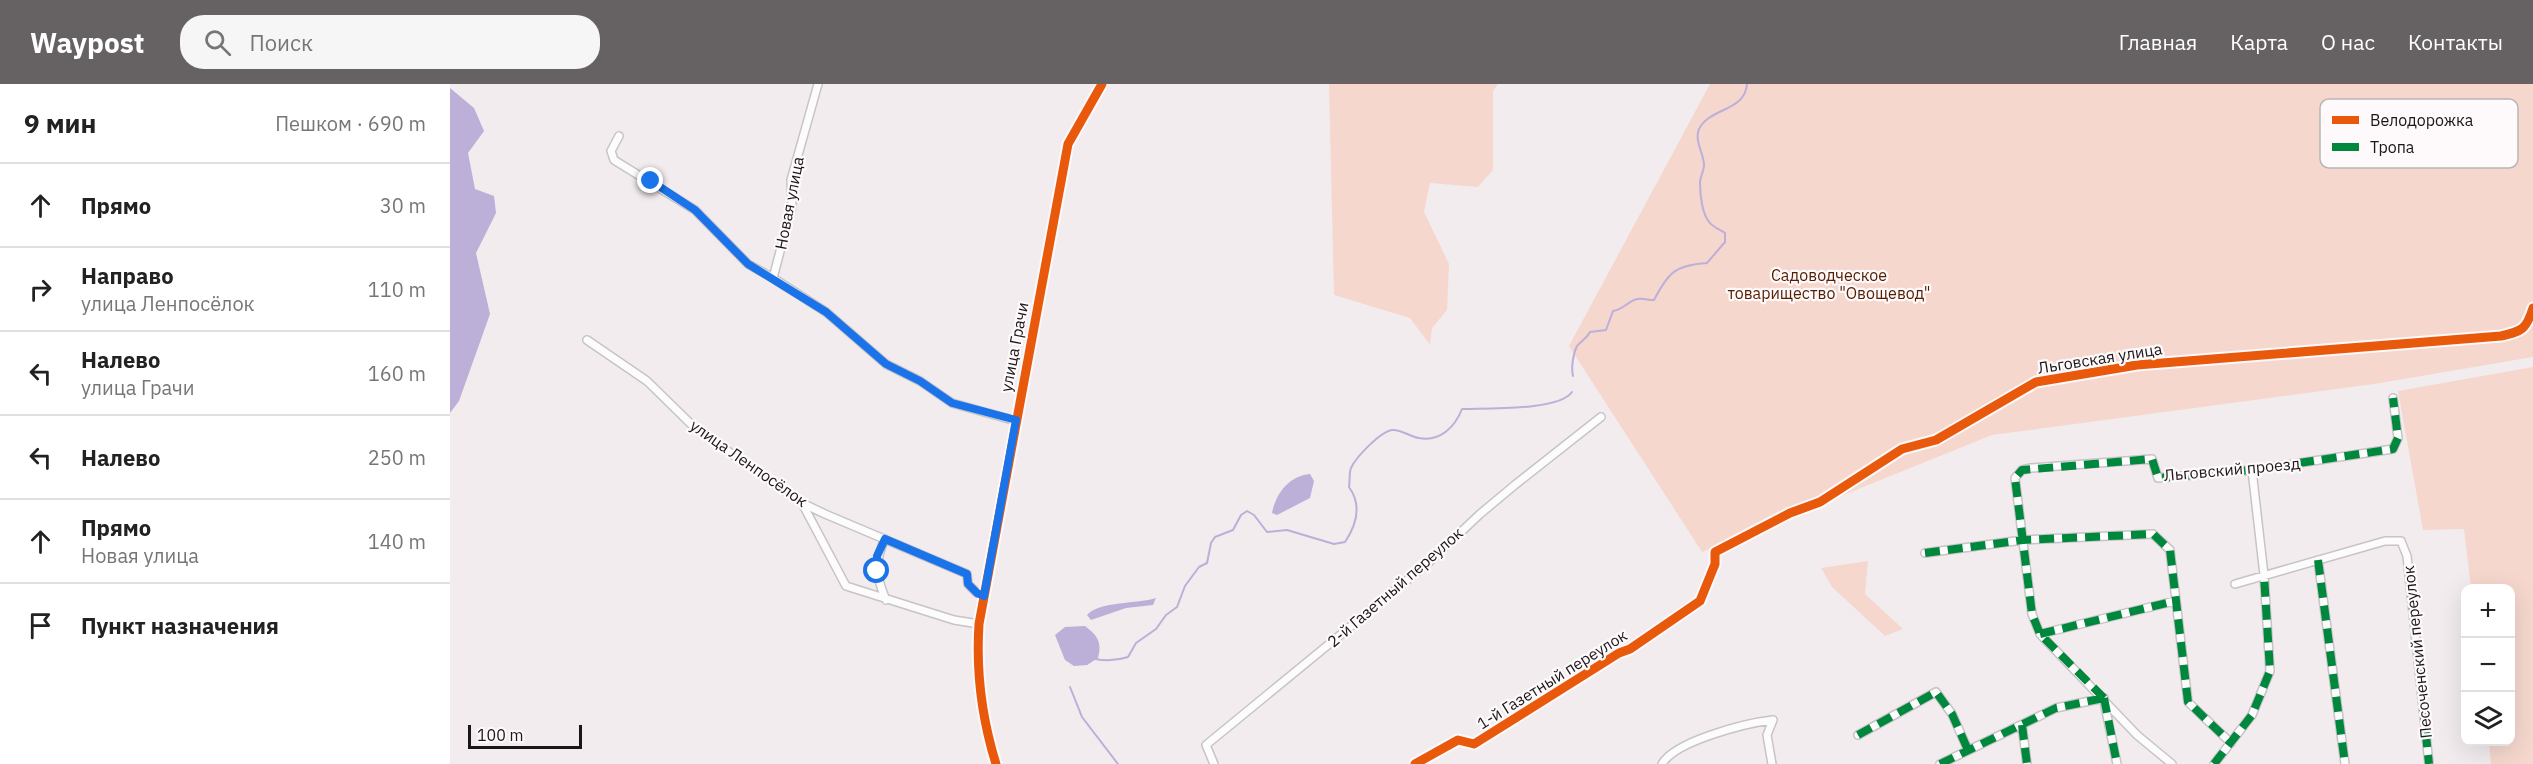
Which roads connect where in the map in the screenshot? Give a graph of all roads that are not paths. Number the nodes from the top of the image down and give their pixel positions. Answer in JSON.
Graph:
{"nodes":[{"id":1,"x":818,"y":84,"type":"edge"},
{"id":2,"x":1102,"y":84,"type":"edge"},
{"id":3,"x":619,"y":136,"type":"dead end"},
{"id":4,"x":773,"y":278,"type":"junction"},
{"id":5,"x":2533,"y":308,"type":"edge"},
{"id":6,"x":587,"y":340,"type":"dead end"},
{"id":7,"x":2393,"y":398,"type":"dead end"},
{"id":8,"x":1601,"y":417,"type":"dead end"},
{"id":9,"x":1016,"y":420,"type":"junction"},
{"id":10,"x":2252,"y":470,"type":"junction"},
{"id":11,"x":802,"y":503,"type":"junction"},
{"id":12,"x":885,"y":539,"type":"junction"},
{"id":13,"x":2023,"y":540,"type":"junction"},
{"id":14,"x":1925,"y":553,"type":"dead end"},
{"id":15,"x":2318,"y":560,"type":"junction"},
{"id":16,"x":2264,"y":575,"type":"junction"},
{"id":17,"x":2235,"y":584,"type":"dead end"},
{"id":18,"x":984,"y":596,"type":"junction"},
{"id":19,"x":886,"y":600,"type":"junction"},
{"id":20,"x":1700,"y":601,"type":"joint"},
{"id":21,"x":2175,"y":601,"type":"junction"},
{"id":22,"x":979,"y":624,"type":"junction"},
{"id":23,"x":2040,"y":634,"type":"junction"},
{"id":24,"x":2104,"y":698,"type":"junction"},
{"id":25,"x":2022,"y":725,"type":"junction"},
{"id":26,"x":1858,"y":735,"type":"dead end"},
{"id":27,"x":2231,"y":743,"type":"junction"},
{"id":28,"x":1968,"y":750,"type":"junction"},
{"id":29,"x":996,"y":764,"type":"edge"},
{"id":30,"x":1214,"y":764,"type":"edge"},
{"id":31,"x":1415,"y":764,"type":"edge"},
{"id":32,"x":1662,"y":764,"type":"edge"},
{"id":33,"x":1772,"y":764,"type":"edge"},
{"id":34,"x":1940,"y":764,"type":"edge"},
{"id":35,"x":2027,"y":764,"type":"edge"},
{"id":36,"x":2117,"y":764,"type":"edge"},
{"id":37,"x":2172,"y":764,"type":"edge"},
{"id":38,"x":2214,"y":764,"type":"edge"},
{"id":39,"x":2345,"y":764,"type":"edge"},
{"id":40,"x":2429,"y":764,"type":"edge"}],
"edges":[{"from":1,"to":4,"type":"street","name":"Новая улица"},
{"from":2,"to":9,"type":"street","name":"улица Грачи"},
{"from":3,"to":4,"type":"street"},
{"from":4,"to":9,"type":"street"},
{"from":5,"to":20,"type":"street","name":"Льговская улица"},
{"from":6,"to":11,"type":"street","name":"улица Ленпосёлок"},
{"from":7,"to":10,"type":"street","name":"Льговский проезд"},
{"from":8,"to":30,"type":"street","name":"2-й Газетный переулок"},
{"from":9,"to":18,"type":"street","name":"улица Грачи"},
{"from":10,"to":13,"type":"street","name":"Льговский проезд"},
{"from":10,"to":16,"type":"street"},
{"from":11,"to":12,"type":"street","name":"улица Ленпосёлок"},
{"from":11,"to":19,"type":"street"},
{"from":12,"to":18,"type":"street","name":"улица Ленпосёлок"},
{"from":12,"to":19,"type":"street"},
{"from":13,"to":14,"type":"street"},
{"from":13,"to":21,"type":"street"},
{"from":13,"to":23,"type":"street"},
{"from":15,"to":16,"type":"street"},
{"from":15,"to":39,"type":"street"},
{"from":15,"to":40,"type":"street","name":"Песоченский переулок"},
{"from":16,"to":17,"type":"street"},
{"from":16,"to":27,"type":"street"},
{"from":18,"to":22,"type":"street","name":"улица Грачи"},
{"from":19,"to":22,"type":"street"},
{"from":20,"to":31,"type":"street","name":"1-й Газетный переулок"},
{"from":21,"to":23,"type":"street"},
{"from":21,"to":27,"type":"street"},
{"from":22,"to":29,"type":"street","name":"улица Грачи"},
{"from":23,"to":24,"type":"street"},
{"from":24,"to":25,"type":"street"},
{"from":24,"to":36,"type":"street"},
{"from":24,"to":37,"type":"street"},
{"from":25,"to":28,"type":"street"},
{"from":25,"to":35,"type":"street"},
{"from":26,"to":28,"type":"street"},
{"from":27,"to":38,"type":"street"},
{"from":28,"to":34,"type":"street"},
{"from":32,"to":33,"type":"street"}]}
